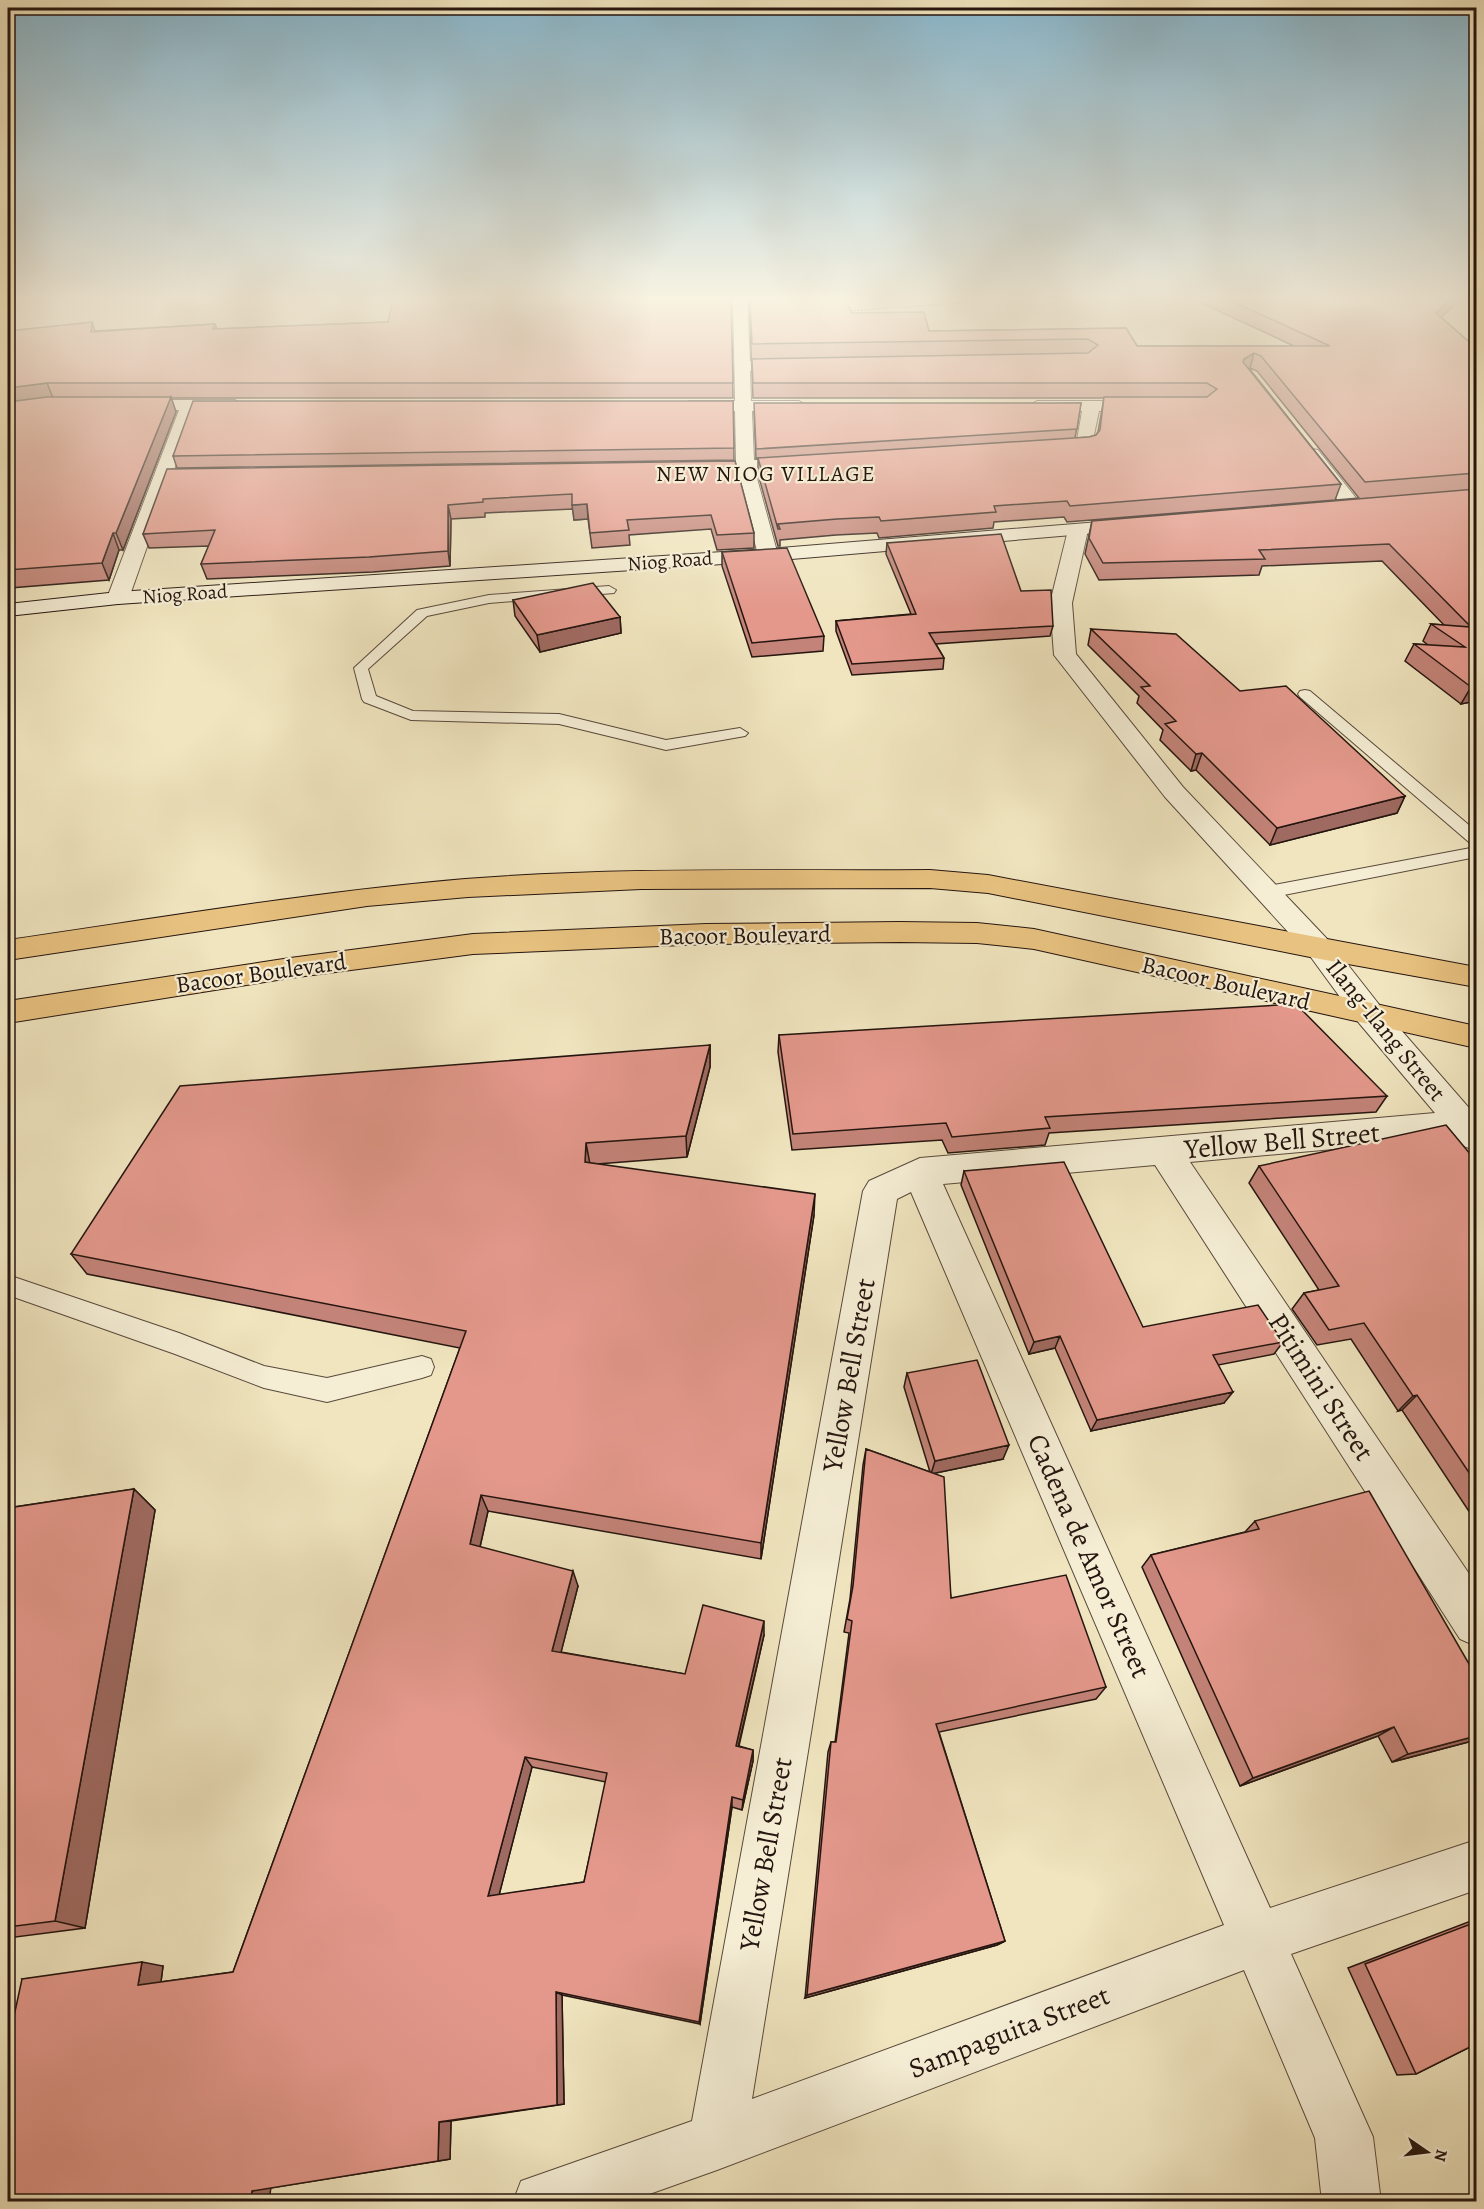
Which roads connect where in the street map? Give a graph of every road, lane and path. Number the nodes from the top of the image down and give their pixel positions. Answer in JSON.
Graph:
{"nodes":[{"id":1,"x":110,"y":405,"type":"edge"},
{"id":2,"x":189,"y":405,"type":"junction"},
{"id":3,"x":248,"y":405,"type":"edge"},
{"id":4,"x":672,"y":406,"type":"edge"},
{"id":5,"x":742,"y":406,"type":"junction"},
{"id":6,"x":812,"y":406,"type":"edge"},
{"id":7,"x":1022,"y":406,"type":"edge"},
{"id":8,"x":1091,"y":406,"type":"junction"},
{"id":9,"x":1158,"y":406,"type":"edge"},
{"id":10,"x":1298,"y":437,"type":"edge"},
{"id":11,"x":1026,"y":449,"type":"edge"},
{"id":12,"x":815,"y":463,"type":"edge"},
{"id":13,"x":745,"y":467,"type":"junction"},
{"id":14,"x":673,"y":468,"type":"edge"},
{"id":15,"x":163,"y":476,"type":"junction"},
{"id":16,"x":186,"y":476,"type":"edge"},
{"id":17,"x":1375,"y":505,"type":"edge"},
{"id":18,"x":1353,"y":507,"type":"junction"},
{"id":19,"x":1330,"y":509,"type":"edge"},
{"id":20,"x":1158,"y":523,"type":"edge"},
{"id":21,"x":1078,"y":530,"type":"junction"},
{"id":22,"x":768,"y":555,"type":"junction"},
{"id":23,"x":609,"y":590,"type":"dead end"},
{"id":24,"x":118,"y":598,"type":"junction"},
{"id":25,"x":8,"y":610,"type":"edge"},
{"id":26,"x":1305,"y":694,"type":"dead end"},
{"id":27,"x":741,"y":733,"type":"dead end"},
{"id":28,"x":1476,"y":839,"type":"edge"},
{"id":29,"x":1476,"y":852,"type":"edge"},
{"id":30,"x":1269,"y":892,"type":"junction"},
{"id":31,"x":1320,"y":949,"type":"junction"},
{"id":32,"x":8,"y":950,"type":"edge"},
{"id":33,"x":1476,"y":977,"type":"edge"},
{"id":34,"x":8,"y":1012,"type":"edge"},
{"id":35,"x":1370,"y":1015,"type":"junction"},
{"id":36,"x":1476,"y":1037,"type":"edge"},
{"id":37,"x":1470,"y":1131,"type":"edge"},
{"id":38,"x":1165,"y":1152,"type":"junction"},
{"id":39,"x":920,"y":1172,"type":"junction"},
{"id":40,"x":8,"y":1285,"type":"edge"},
{"id":41,"x":422,"y":1367,"type":"dead end"},
{"id":42,"x":1476,"y":1623,"type":"edge"},
{"id":43,"x":1476,"y":1865,"type":"edge"},
{"id":44,"x":1257,"y":1939,"type":"junction"},
{"id":45,"x":717,"y":2141,"type":"junction"},
{"id":46,"x":542,"y":2202,"type":"edge"},
{"id":47,"x":1352,"y":2202,"type":"edge"}],
"edges":[{"from":1,"to":2,"type":"street"},
{"from":2,"to":3,"type":"street"},
{"from":2,"to":15,"type":"street"},
{"from":4,"to":5,"type":"street"},
{"from":5,"to":6,"type":"street"},
{"from":5,"to":13,"type":"street"},
{"from":7,"to":8,"type":"street"},
{"from":8,"to":9,"type":"street"},
{"from":8,"to":11,"type":"street"},
{"from":10,"to":18,"type":"street"},
{"from":12,"to":13,"type":"street"},
{"from":13,"to":14,"type":"street"},
{"from":13,"to":22,"type":"street"},
{"from":15,"to":16,"type":"street"},
{"from":15,"to":24,"type":"street"},
{"from":17,"to":18,"type":"street"},
{"from":18,"to":19,"type":"street"},
{"from":20,"to":21,"type":"street","name":"Niog Road"},
{"from":21,"to":22,"type":"street","name":"Niog Road"},
{"from":21,"to":30,"type":"street","name":"Ilang-Ilang Street"},
{"from":22,"to":24,"type":"street","name":"Niog Road"},
{"from":23,"to":27,"type":"lane"},
{"from":24,"to":25,"type":"street","name":"Niog Road"},
{"from":26,"to":28,"type":"lane"},
{"from":29,"to":30,"type":"lane"},
{"from":30,"to":31,"type":"street","name":"Ilang-Ilang Street"},
{"from":31,"to":32,"type":"main road","name":"Bacoor Boulevard"},
{"from":31,"to":33,"type":"main road","name":"Bacoor Boulevard"},
{"from":31,"to":35,"type":"street","name":"Ilang-Ilang Street"},
{"from":34,"to":35,"type":"main road","name":"Bacoor Boulevard"},
{"from":35,"to":36,"type":"main road","name":"Bacoor Boulevard"},
{"from":35,"to":37,"type":"street","name":"Ilang-Ilang Street"},
{"from":37,"to":38,"type":"street","name":"Yellow Bell Street"},
{"from":38,"to":39,"type":"street","name":"Yellow Bell Street"},
{"from":38,"to":42,"type":"street","name":"Pitimini Street"},
{"from":39,"to":44,"type":"street","name":"Cadena de Amor Street"},
{"from":39,"to":45,"type":"street","name":"Yellow Bell Street"},
{"from":40,"to":41,"type":"lane"},
{"from":43,"to":44,"type":"street","name":"Sampaguita Street"},
{"from":44,"to":45,"type":"street","name":"Sampaguita Street"},
{"from":44,"to":47,"type":"street","name":"Cadena de Amor Street"},
{"from":45,"to":46,"type":"street","name":"Sampaguita Street"}]}
